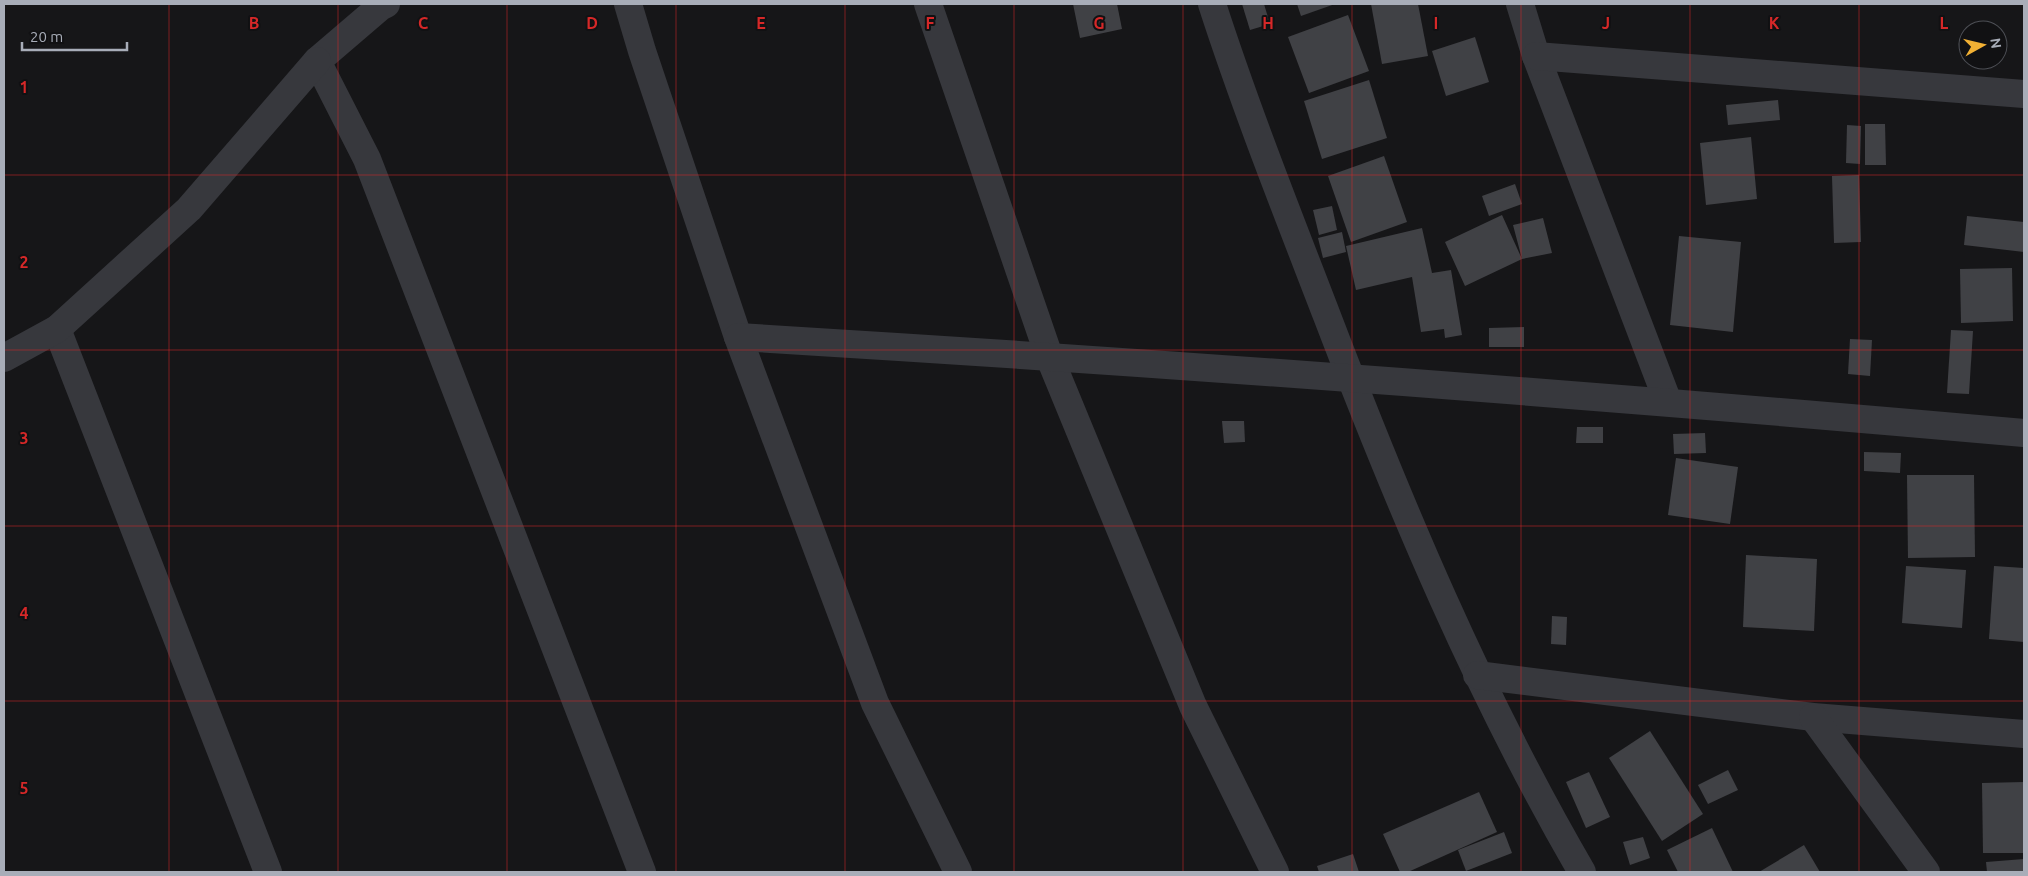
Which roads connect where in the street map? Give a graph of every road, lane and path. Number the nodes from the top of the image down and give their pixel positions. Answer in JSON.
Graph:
{"nodes":[{"id":1,"x":386,"y":4,"type":"edge"},
{"id":2,"x":628,"y":4,"type":"edge"},
{"id":3,"x":928,"y":4,"type":"edge"},
{"id":4,"x":1212,"y":4,"type":"edge"},
{"id":5,"x":1520,"y":4,"type":"edge"},
{"id":6,"x":1536,"y":56,"type":"junction"},
{"id":7,"x":317,"y":62,"type":"junction"},
{"id":8,"x":2024,"y":94,"type":"edge"},
{"id":9,"x":57,"y":329,"type":"junction"},
{"id":10,"x":738,"y":337,"type":"junction"},
{"id":11,"x":1049,"y":356,"type":"junction"},
{"id":12,"x":4,"y":358,"type":"edge"},
{"id":13,"x":1350,"y":378,"type":"junction"},
{"id":14,"x":1668,"y":402,"type":"junction"},
{"id":15,"x":2024,"y":433,"type":"edge"},
{"id":16,"x":1477,"y":675,"type":"junction"},
{"id":17,"x":1813,"y":717,"type":"junction"},
{"id":18,"x":2024,"y":734,"type":"edge"},
{"id":19,"x":268,"y":872,"type":"edge"},
{"id":20,"x":642,"y":872,"type":"edge"},
{"id":21,"x":958,"y":872,"type":"edge"},
{"id":22,"x":1275,"y":872,"type":"edge"},
{"id":23,"x":1582,"y":872,"type":"edge"},
{"id":24,"x":1926,"y":872,"type":"edge"}],
"edges":[{"from":1,"to":7,"type":"street"},
{"from":2,"to":10,"type":"street"},
{"from":3,"to":11,"type":"street"},
{"from":4,"to":13,"type":"street"},
{"from":5,"to":6,"type":"street"},
{"from":6,"to":8,"type":"street"},
{"from":6,"to":14,"type":"street"},
{"from":7,"to":9,"type":"street"},
{"from":7,"to":20,"type":"street"},
{"from":9,"to":12,"type":"street"},
{"from":9,"to":19,"type":"street"},
{"from":10,"to":11,"type":"street"},
{"from":10,"to":21,"type":"street"},
{"from":11,"to":13,"type":"street"},
{"from":11,"to":22,"type":"street"},
{"from":13,"to":14,"type":"street"},
{"from":13,"to":16,"type":"street"},
{"from":14,"to":15,"type":"street"},
{"from":16,"to":17,"type":"street"},
{"from":16,"to":23,"type":"street"},
{"from":17,"to":18,"type":"street"},
{"from":17,"to":24,"type":"street"}]}
